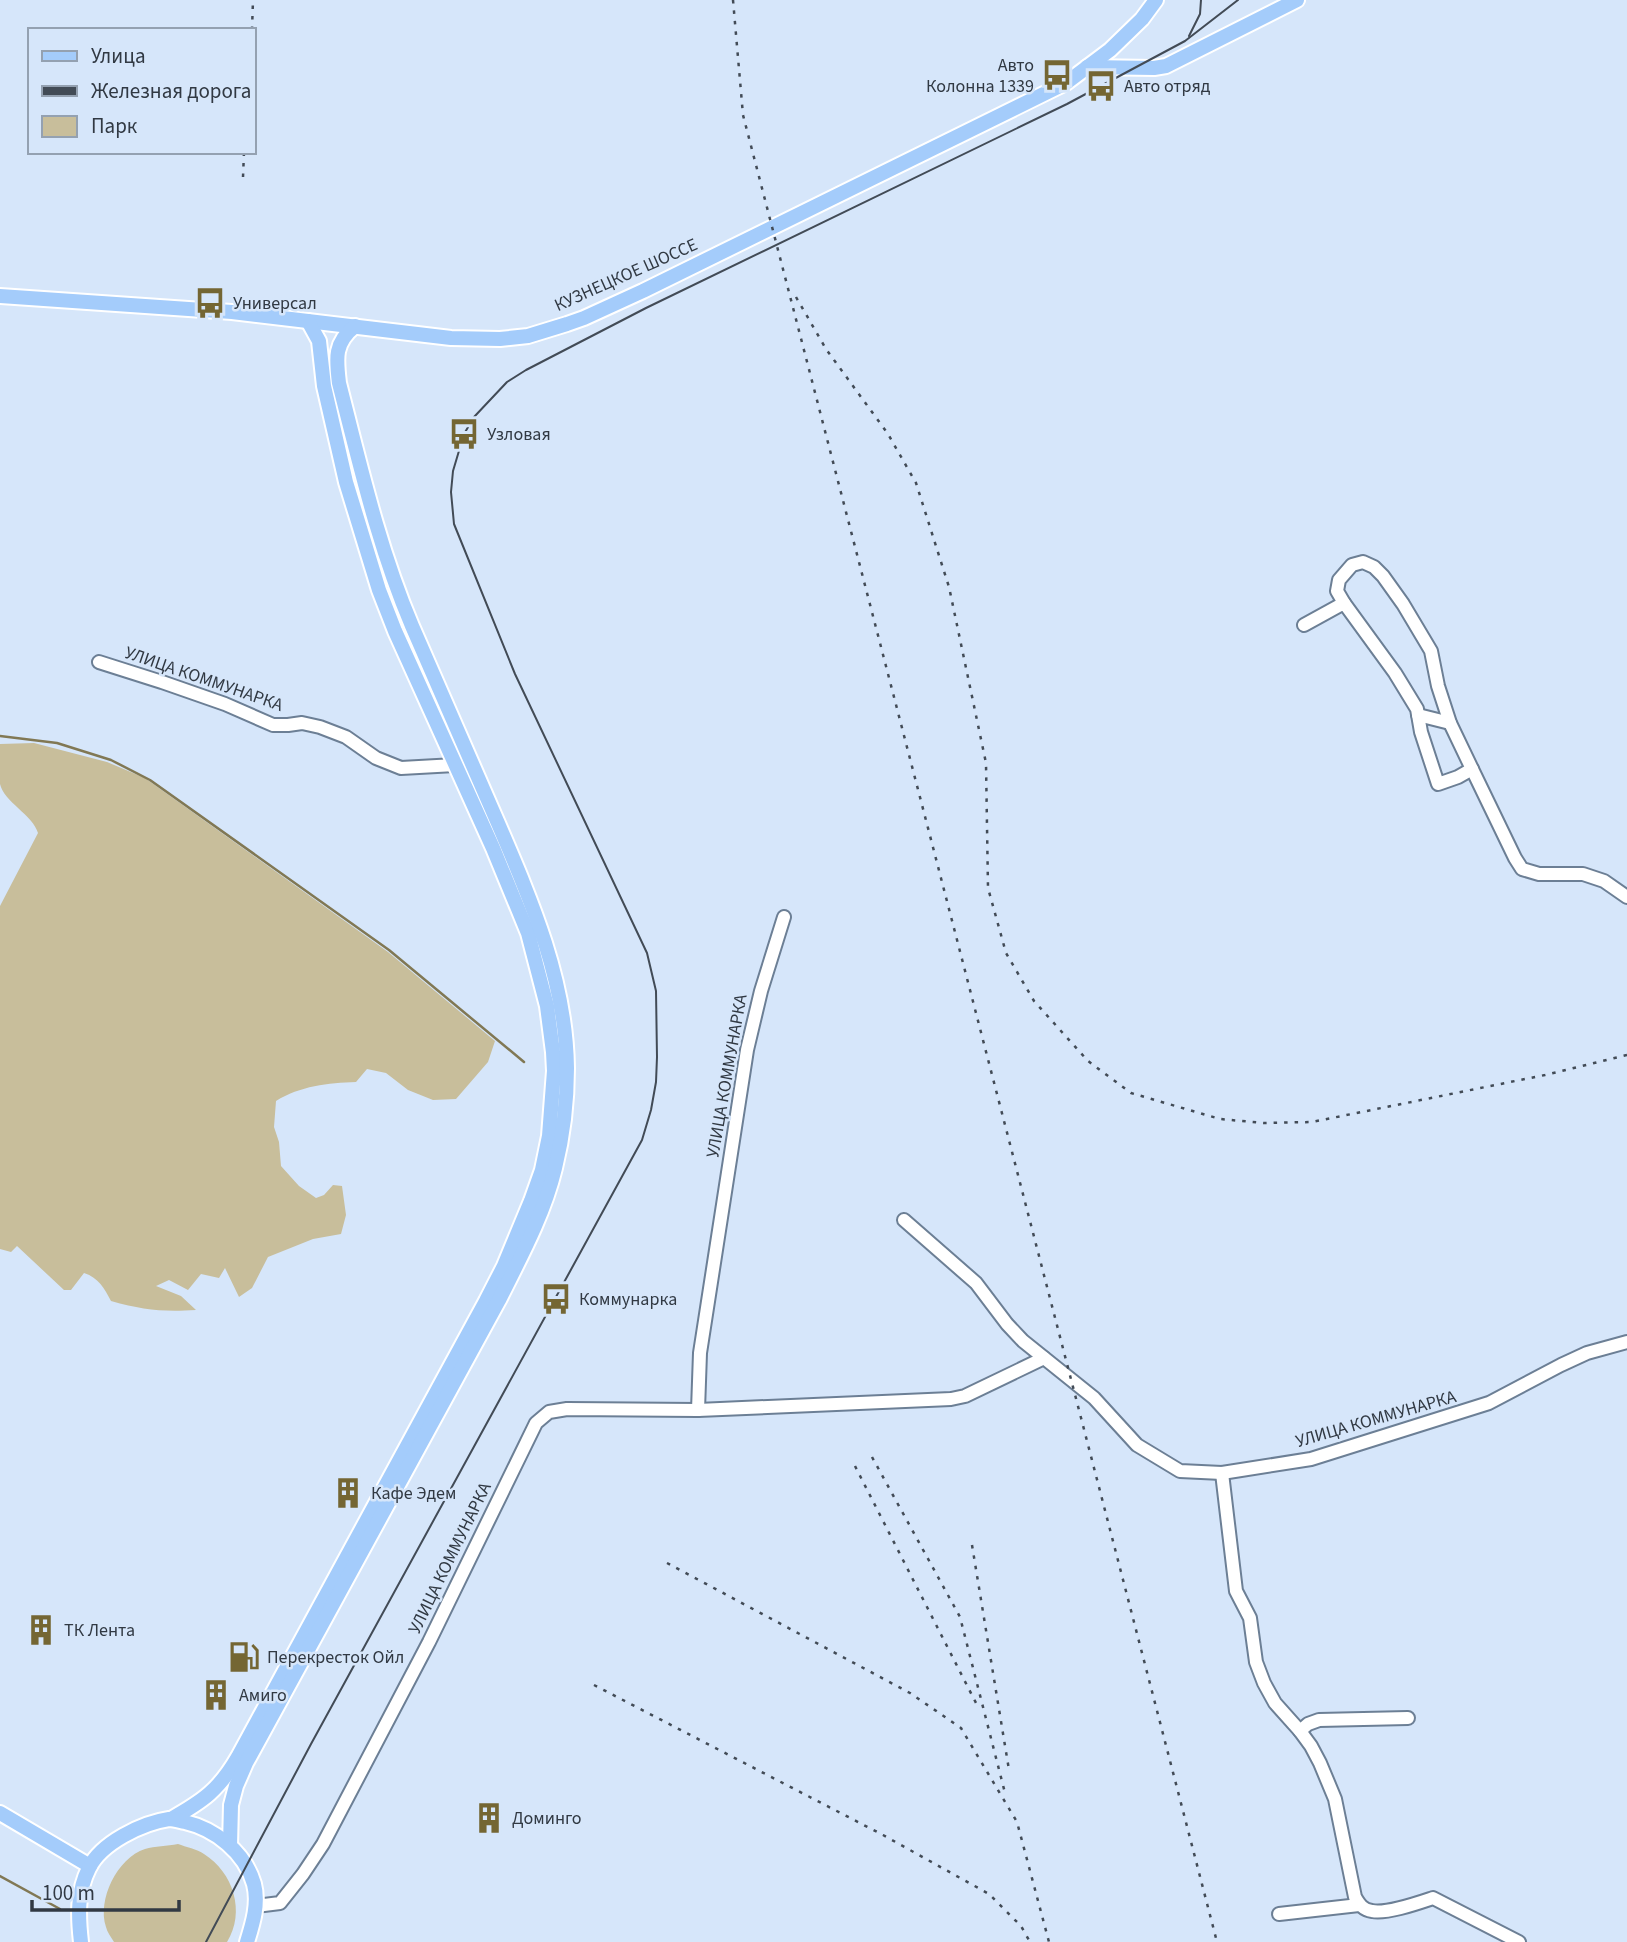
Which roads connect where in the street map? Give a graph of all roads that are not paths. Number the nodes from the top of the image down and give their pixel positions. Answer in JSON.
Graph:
{"nodes":[{"id":1,"x":1156,"y":0,"type":"edge"},
{"id":2,"x":1297,"y":0,"type":"edge"},
{"id":3,"x":1087,"y":67,"type":"junction"},
{"id":4,"x":0,"y":296,"type":"edge"},
{"id":5,"x":309,"y":321,"type":"junction"},
{"id":6,"x":355,"y":326,"type":"junction"},
{"id":7,"x":1344,"y":603,"type":"junction"},
{"id":8,"x":1304,"y":625,"type":"dead end"},
{"id":9,"x":99,"y":663,"type":"dead end"},
{"id":10,"x":1418,"y":715,"type":"junction"},
{"id":11,"x":1450,"y":723,"type":"junction"},
{"id":12,"x":455,"y":765,"type":"junction"},
{"id":13,"x":1472,"y":769,"type":"junction"},
{"id":14,"x":1627,"y":897,"type":"edge"},
{"id":15,"x":784,"y":917,"type":"dead end"},
{"id":16,"x":904,"y":1220,"type":"dead end"},
{"id":17,"x":1627,"y":1342,"type":"edge"},
{"id":18,"x":1044,"y":1358,"type":"junction"},
{"id":19,"x":698,"y":1410,"type":"junction"},
{"id":20,"x":1222,"y":1473,"type":"junction"},
{"id":21,"x":1408,"y":1718,"type":"dead end"},
{"id":22,"x":1300,"y":1731,"type":"junction"},
{"id":23,"x":0,"y":1813,"type":"edge"},
{"id":24,"x":171,"y":1819,"type":"junction"},
{"id":25,"x":230,"y":1845,"type":"junction"},
{"id":26,"x":90,"y":1866,"type":"junction"},
{"id":27,"x":1359,"y":1905,"type":"junction"},
{"id":28,"x":256,"y":1906,"type":"junction"},
{"id":29,"x":78,"y":1914,"type":"junction"},
{"id":30,"x":1279,"y":1914,"type":"dead end"},
{"id":31,"x":73,"y":1942,"type":"edge"},
{"id":32,"x":81,"y":1942,"type":"edge"},
{"id":33,"x":247,"y":1942,"type":"edge"},
{"id":34,"x":1519,"y":1942,"type":"edge"}],
"edges":[{"from":1,"to":3,"type":"main road","name":"КУЗНЕЦКОЕ ШОССЕ"},
{"from":2,"to":3,"type":"main road"},
{"from":3,"to":6,"type":"main road","name":"КУЗНЕЦКОЕ ШОССЕ"},
{"from":4,"to":5,"type":"main road","name":"КУЗНЕЦКОЕ ШОССЕ"},
{"from":5,"to":6,"type":"main road","name":"КУЗНЕЦКОЕ ШОССЕ"},
{"from":5,"to":12,"type":"main road"},
{"from":6,"to":25,"type":"main road"},
{"from":7,"to":8,"type":"street"},
{"from":7,"to":10,"type":"street"},
{"from":7,"to":11,"type":"street"},
{"from":9,"to":12,"type":"street","name":"УЛИЦА КОММУНАРКА"},
{"from":10,"to":11,"type":"street"},
{"from":10,"to":13,"type":"street"},
{"from":11,"to":13,"type":"street"},
{"from":12,"to":24,"type":"main road"},
{"from":13,"to":14,"type":"street"},
{"from":15,"to":19,"type":"street","name":"УЛИЦА КОММУНАРКА"},
{"from":16,"to":18,"type":"street"},
{"from":17,"to":20,"type":"street","name":"УЛИЦА КОММУНАРКА"},
{"from":18,"to":19,"type":"street","name":"УЛИЦА КОММУНАРКА"},
{"from":18,"to":20,"type":"street","name":"УЛИЦА КОММУНАРКА"},
{"from":19,"to":28,"type":"street","name":"УЛИЦА КОММУНАРКА"},
{"from":20,"to":22,"type":"street"},
{"from":21,"to":22,"type":"street"},
{"from":22,"to":27,"type":"street"},
{"from":23,"to":26,"type":"main road"},
{"from":24,"to":25,"type":"main road"},
{"from":24,"to":26,"type":"main road"},
{"from":25,"to":28,"type":"main road"},
{"from":26,"to":29,"type":"main road"},
{"from":27,"to":30,"type":"street"},
{"from":27,"to":34,"type":"street"},
{"from":28,"to":33,"type":"main road"},
{"from":29,"to":31,"type":"street"},
{"from":29,"to":32,"type":"main road"}]}
